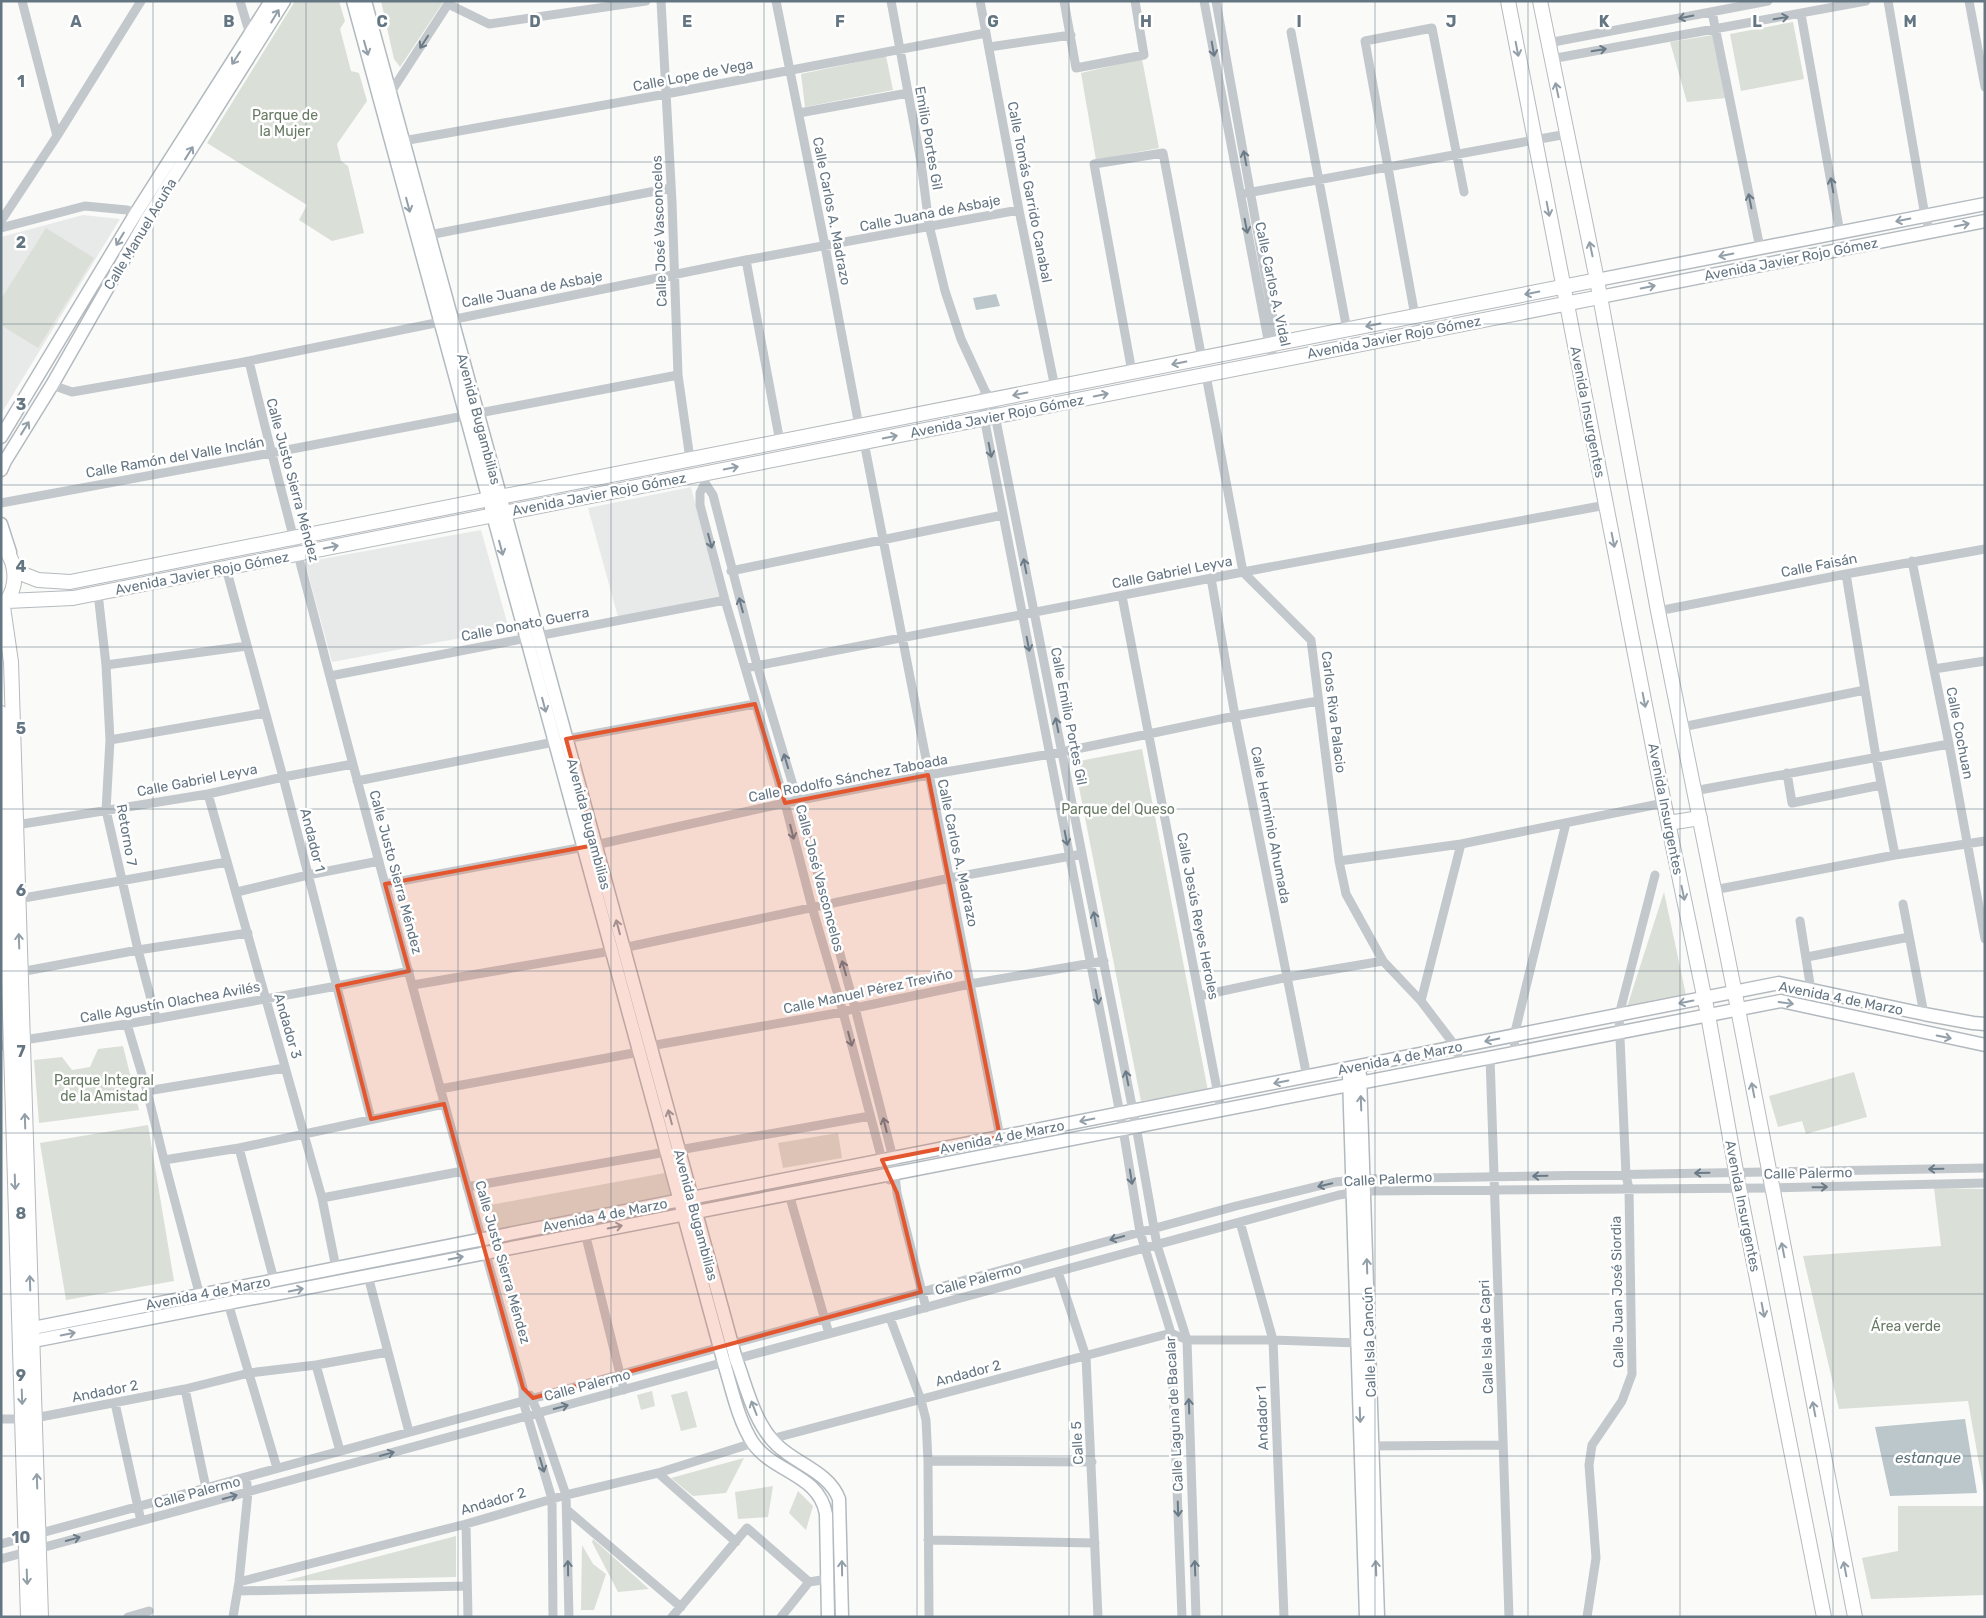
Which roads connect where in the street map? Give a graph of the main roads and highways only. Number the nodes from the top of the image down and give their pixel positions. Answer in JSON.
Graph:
{"nodes":[{"id":1,"x":270,"y":1,"type":"edge"},
{"id":2,"x":284,"y":1,"type":"edge"},
{"id":3,"x":353,"y":1,"type":"edge"},
{"id":4,"x":365,"y":1,"type":"edge"},
{"id":5,"x":1508,"y":1,"type":"edge"},
{"id":6,"x":1540,"y":1,"type":"edge"},
{"id":7,"x":386,"y":97,"type":"junction"},
{"id":8,"x":1985,"y":204,"type":"edge"},
{"id":9,"x":142,"y":216,"type":"junction"},
{"id":10,"x":1985,"y":221,"type":"edge"},
{"id":11,"x":1597,"y":280,"type":"junction"},
{"id":12,"x":1564,"y":287,"type":"junction"},
{"id":13,"x":1600,"y":297,"type":"junction"},
{"id":14,"x":1567,"y":303,"type":"junction"},
{"id":15,"x":446,"y":321,"type":"junction"},
{"id":16,"x":1,"y":437,"type":"edge"},
{"id":17,"x":1,"y":470,"type":"edge"},
{"id":18,"x":494,"y":498,"type":"junction"},
{"id":19,"x":498,"y":514,"type":"junction"},
{"id":20,"x":1,"y":524,"type":"edge"},
{"id":21,"x":1,"y":543,"type":"edge"},
{"id":22,"x":11,"y":557,"type":"junction"},
{"id":23,"x":15,"y":571,"type":"junction"},
{"id":24,"x":70,"y":582,"type":"junction"},
{"id":25,"x":73,"y":598,"type":"junction"},
{"id":26,"x":4,"y":605,"type":"edge"},
{"id":27,"x":1,"y":714,"type":"edge"},
{"id":28,"x":1700,"y":818,"type":"junction"},
{"id":29,"x":1668,"y":823,"type":"junction"},
{"id":30,"x":1734,"y":992,"type":"junction"},
{"id":31,"x":1705,"y":998,"type":"junction"},
{"id":32,"x":1738,"y":1008,"type":"junction"},
{"id":33,"x":1708,"y":1015,"type":"junction"},
{"id":34,"x":1985,"y":1024,"type":"edge"},
{"id":35,"x":12,"y":1043,"type":"edge"},
{"id":36,"x":1985,"y":1045,"type":"edge"},
{"id":37,"x":1353,"y":1068,"type":"junction"},
{"id":38,"x":1355,"y":1083,"type":"junction"},
{"id":39,"x":1359,"y":1186,"type":"junction"},
{"id":40,"x":686,"y":1199,"type":"junction"},
{"id":41,"x":689,"y":1213,"type":"junction"},
{"id":42,"x":26,"y":1336,"type":"junction"},
{"id":43,"x":730,"y":1361,"type":"junction"},
{"id":44,"x":1367,"y":1445,"type":"junction"},
{"id":45,"x":33,"y":1550,"type":"junction"},
{"id":46,"x":28,"y":1617,"type":"edge"},
{"id":47,"x":41,"y":1617,"type":"edge"},
{"id":48,"x":828,"y":1617,"type":"edge"},
{"id":49,"x":842,"y":1617,"type":"edge"},
{"id":50,"x":1366,"y":1617,"type":"edge"},
{"id":51,"x":1378,"y":1617,"type":"edge"},
{"id":52,"x":1824,"y":1617,"type":"edge"},
{"id":53,"x":1854,"y":1617,"type":"edge"}],
"edges":[{"from":1,"to":9,"type":"main road","name":"Calle Manuel Acuña","one_way":true},
{"from":9,"to":2,"type":"main road","name":"Calle Manuel Acuña","one_way":true},
{"from":3,"to":7,"type":"main road","name":"Avenida Bugambilias","one_way":true},
{"from":4,"to":7,"type":"main road","name":"Avenida Bugambilias"},
{"from":5,"to":12,"type":"main road","name":"Avenida Insurgentes","one_way":true},
{"from":11,"to":6,"type":"main road","one_way":true},
{"from":7,"to":15,"type":"main road","name":"Avenida Bugambilias","one_way":true},
{"from":7,"to":15,"type":"main road","name":"Avenida Bugambilias"},
{"from":8,"to":11,"type":"main road","name":"Avenida Javier Rojo Gómez","one_way":true},
{"from":9,"to":16,"type":"main road","name":"Calle Manuel Acuña","one_way":true},
{"from":17,"to":9,"type":"main road","name":"Calle Manuel Acuña","one_way":true},
{"from":13,"to":10,"type":"main road","name":"Avenida Javier Rojo Gómez","one_way":true},
{"from":11,"to":12,"type":"main road","name":"Avenida Javier Rojo Gómez"},
{"from":11,"to":13,"type":"main road"},
{"from":12,"to":14,"type":"main road","name":"Avenida Insurgentes"},
{"from":12,"to":18,"type":"main road","name":"Avenida Javier Rojo Gómez","one_way":true},
{"from":13,"to":14,"type":"main road","name":"Avenida Javier Rojo Gómez"},
{"from":13,"to":28,"type":"main road"},
{"from":19,"to":14,"type":"main road","name":"Avenida Javier Rojo Gómez","one_way":true},
{"from":14,"to":29,"type":"main road","name":"Avenida Insurgentes","one_way":true},
{"from":15,"to":18,"type":"main road","name":"Avenida Bugambilias"},
{"from":18,"to":19,"type":"main road","name":"Avenida Bugambilias"},
{"from":18,"to":24,"type":"main road","name":"Avenida Javier Rojo Gómez"},
{"from":25,"to":19,"type":"main road","name":"Avenida Javier Rojo Gómez","one_way":true},
{"from":19,"to":40,"type":"main road","name":"Avenida Bugambilias"},
{"from":20,"to":22,"type":"main road"},
{"from":21,"to":22,"type":"main road"},
{"from":22,"to":23,"type":"main road"},
{"from":23,"to":24,"type":"main road","name":"Avenida Javier Rojo Gómez"},
{"from":23,"to":26,"type":"main road"},
{"from":24,"to":25,"type":"main road"},
{"from":25,"to":26,"type":"main road","name":"Avenida Javier Rojo Gómez"},
{"from":35,"to":26,"type":"main road","one_way":true},
{"from":27,"to":35,"type":"main road"},
{"from":28,"to":29,"type":"main road"},
{"from":28,"to":30,"type":"main road"},
{"from":29,"to":31,"type":"main road","name":"Avenida Insurgentes","one_way":true},
{"from":30,"to":31,"type":"main road","name":"Avenida 4 de Marzo"},
{"from":30,"to":32,"type":"main road"},
{"from":30,"to":34,"type":"main road","name":"Avenida 4 de Marzo"},
{"from":31,"to":33,"type":"main road","name":"Avenida Insurgentes"},
{"from":31,"to":37,"type":"main road","name":"Avenida 4 de Marzo","one_way":true},
{"from":32,"to":33,"type":"main road","name":"Avenida 4 de Marzo"},
{"from":32,"to":36,"type":"main road","name":"Avenida 4 de Marzo","one_way":true},
{"from":53,"to":32,"type":"main road","one_way":true},
{"from":33,"to":38,"type":"main road","name":"Avenida 4 de Marzo"},
{"from":33,"to":52,"type":"main road","name":"Avenida Insurgentes","one_way":true},
{"from":35,"to":42,"type":"main road"},
{"from":37,"to":38,"type":"main road","name":"Calle Isla Cancún"},
{"from":37,"to":40,"type":"main road","name":"Avenida 4 de Marzo","one_way":true},
{"from":38,"to":39,"type":"main road","name":"Calle Isla Cancún"},
{"from":38,"to":41,"type":"main road","name":"Avenida 4 de Marzo"},
{"from":44,"to":39,"type":"main road","name":"Calle Isla Cancún","one_way":true},
{"from":39,"to":44,"type":"main road","name":"Calle Isla Cancún","one_way":true},
{"from":40,"to":41,"type":"main road","name":"Avenida Bugambilias"},
{"from":40,"to":42,"type":"main road","name":"Avenida 4 de Marzo"},
{"from":42,"to":41,"type":"main road","name":"Avenida 4 de Marzo","one_way":true},
{"from":41,"to":43,"type":"main road","name":"Avenida Bugambilias"},
{"from":42,"to":45,"type":"main road"},
{"from":43,"to":48,"type":"main road","name":"Avenida Bugambilias"},
{"from":49,"to":43,"type":"main road","name":"Avenida Bugambilias","one_way":true},
{"from":44,"to":50,"type":"main road","name":"Calle Isla Cancún"},
{"from":51,"to":44,"type":"main road","name":"Calle Isla Cancún","one_way":true},
{"from":45,"to":46,"type":"main road","one_way":true},
{"from":45,"to":47,"type":"main road"}]}
